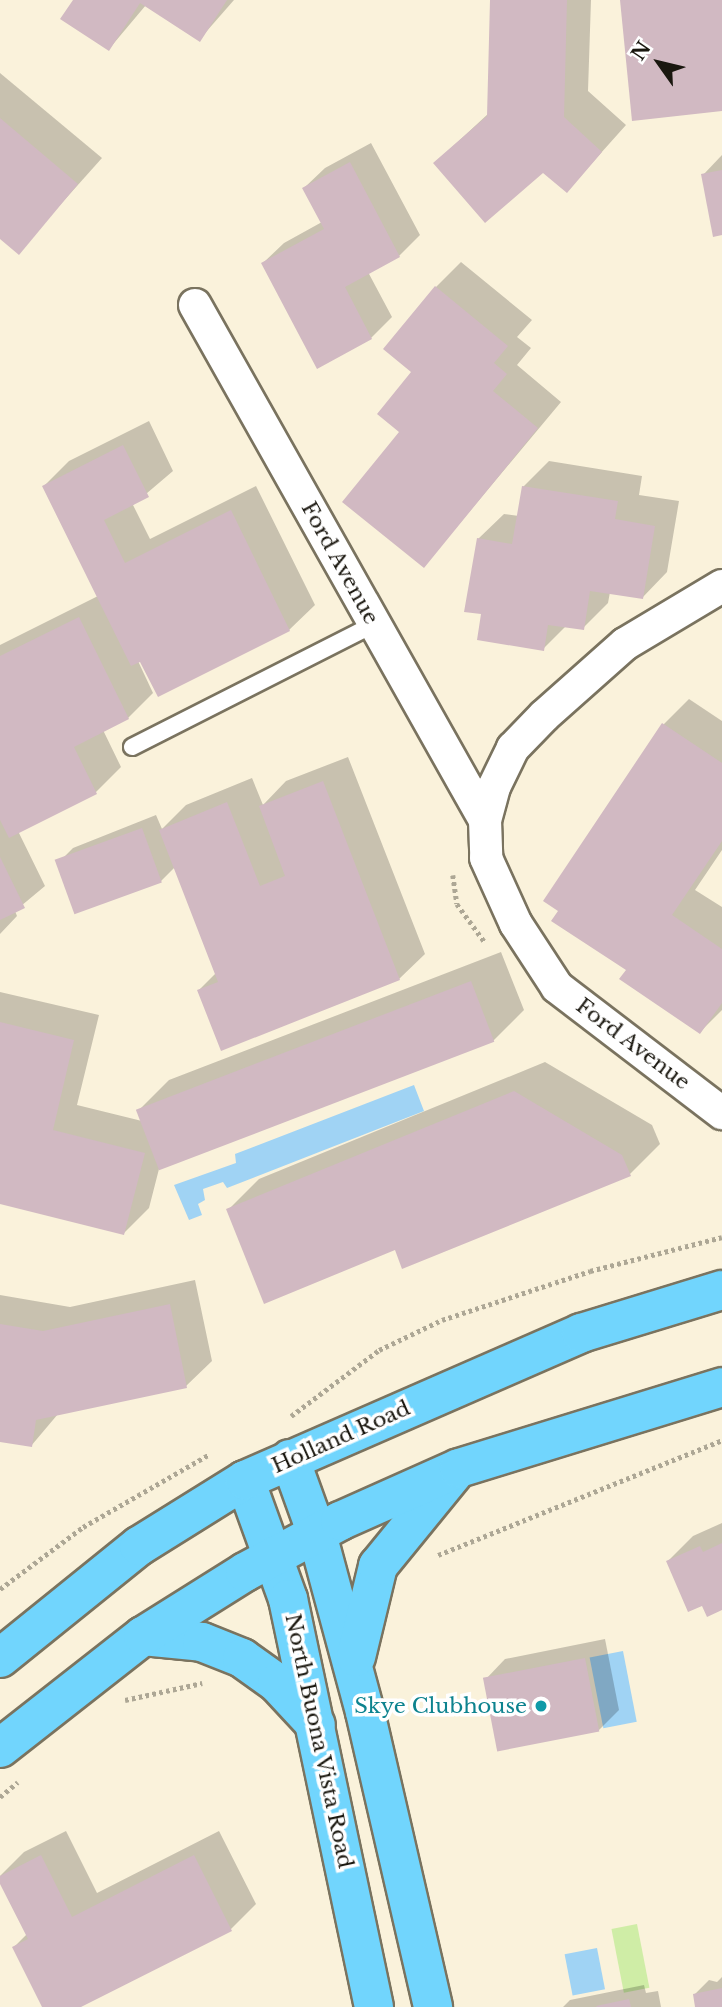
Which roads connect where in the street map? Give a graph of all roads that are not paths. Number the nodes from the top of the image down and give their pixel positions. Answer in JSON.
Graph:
{"nodes":[{"id":1,"x":195,"y":306,"type":"dead end"},
{"id":2,"x":722,"y":586,"type":"edge"},
{"id":3,"x":374,"y":624,"type":"junction"},
{"id":4,"x":132,"y":747,"type":"dead end"},
{"id":5,"x":485,"y":820,"type":"junction"},
{"id":6,"x":722,"y":1114,"type":"edge"},
{"id":7,"x":722,"y":1290,"type":"edge"},
{"id":8,"x":722,"y":1387,"type":"edge"},
{"id":9,"x":285,"y":1441,"type":"junction"},
{"id":10,"x":459,"y":1468,"type":"junction"},
{"id":11,"x":245,"y":1480,"type":"junction"},
{"id":12,"x":317,"y":1534,"type":"junction"},
{"id":13,"x":273,"y":1557,"type":"junction"},
{"id":14,"x":143,"y":1636,"type":"junction"},
{"id":15,"x":0,"y":1658,"type":"edge"},
{"id":16,"x":354,"y":1670,"type":"junction"},
{"id":17,"x":317,"y":1726,"type":"junction"},
{"id":18,"x":0,"y":1748,"type":"edge"},
{"id":19,"x":374,"y":2007,"type":"edge"},
{"id":20,"x":433,"y":2007,"type":"edge"}],
"edges":[{"from":1,"to":3,"type":"street","name":"Ford Avenue"},
{"from":2,"to":5,"type":"street","name":"Ford Avenue"},
{"from":3,"to":4,"type":"lane"},
{"from":3,"to":5,"type":"street","name":"Ford Avenue"},
{"from":5,"to":6,"type":"street","name":"Ford Avenue"},
{"from":7,"to":9,"type":"main road","name":"Holland Road"},
{"from":8,"to":10,"type":"main road"},
{"from":9,"to":11,"type":"main road","name":"Holland Road"},
{"from":9,"to":12,"type":"main road"},
{"from":10,"to":12,"type":"main road"},
{"from":10,"to":16,"type":"main road"},
{"from":11,"to":13,"type":"main road","name":"North Buona Vista Road"},
{"from":11,"to":15,"type":"main road","name":"Holland Road"},
{"from":12,"to":13,"type":"main road"},
{"from":12,"to":16,"type":"main road"},
{"from":13,"to":14,"type":"main road"},
{"from":13,"to":17,"type":"main road","name":"North Buona Vista Road"},
{"from":14,"to":17,"type":"main road"},
{"from":14,"to":18,"type":"main road"},
{"from":16,"to":20,"type":"main road"},
{"from":17,"to":19,"type":"main road","name":"North Buona Vista Road"}]}
